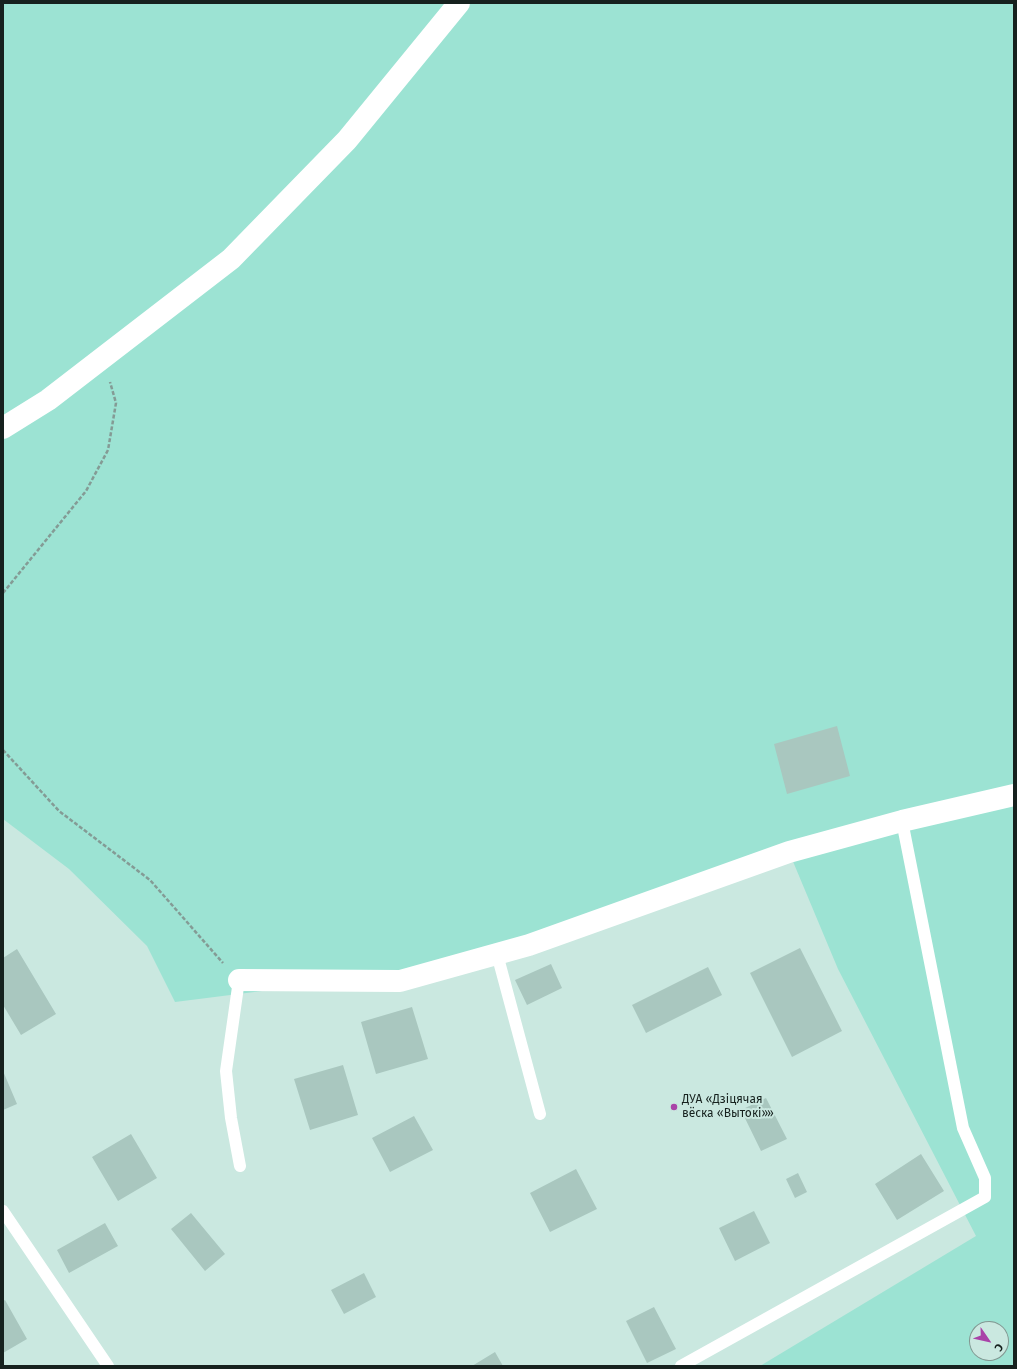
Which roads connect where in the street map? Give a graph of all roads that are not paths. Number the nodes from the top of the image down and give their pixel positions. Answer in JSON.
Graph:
{"nodes":[{"id":1,"x":459,"y":3,"type":"edge"},
{"id":2,"x":3,"y":428,"type":"edge"},
{"id":3,"x":1014,"y":795,"type":"edge"},
{"id":4,"x":902,"y":821,"type":"junction"},
{"id":5,"x":497,"y":954,"type":"junction"},
{"id":6,"x":239,"y":980,"type":"joint"},
{"id":7,"x":540,"y":1114,"type":"dead end"},
{"id":8,"x":240,"y":1166,"type":"dead end"},
{"id":9,"x":3,"y":1211,"type":"edge"},
{"id":10,"x":108,"y":1366,"type":"edge"},
{"id":11,"x":681,"y":1366,"type":"edge"}],
"edges":[{"from":1,"to":2,"type":"street"},
{"from":3,"to":4,"type":"street"},
{"from":4,"to":5,"type":"street"},
{"from":4,"to":11,"type":"lane"},
{"from":5,"to":6,"type":"street"},
{"from":5,"to":7,"type":"lane"},
{"from":6,"to":8,"type":"lane"},
{"from":9,"to":10,"type":"lane"}]}
